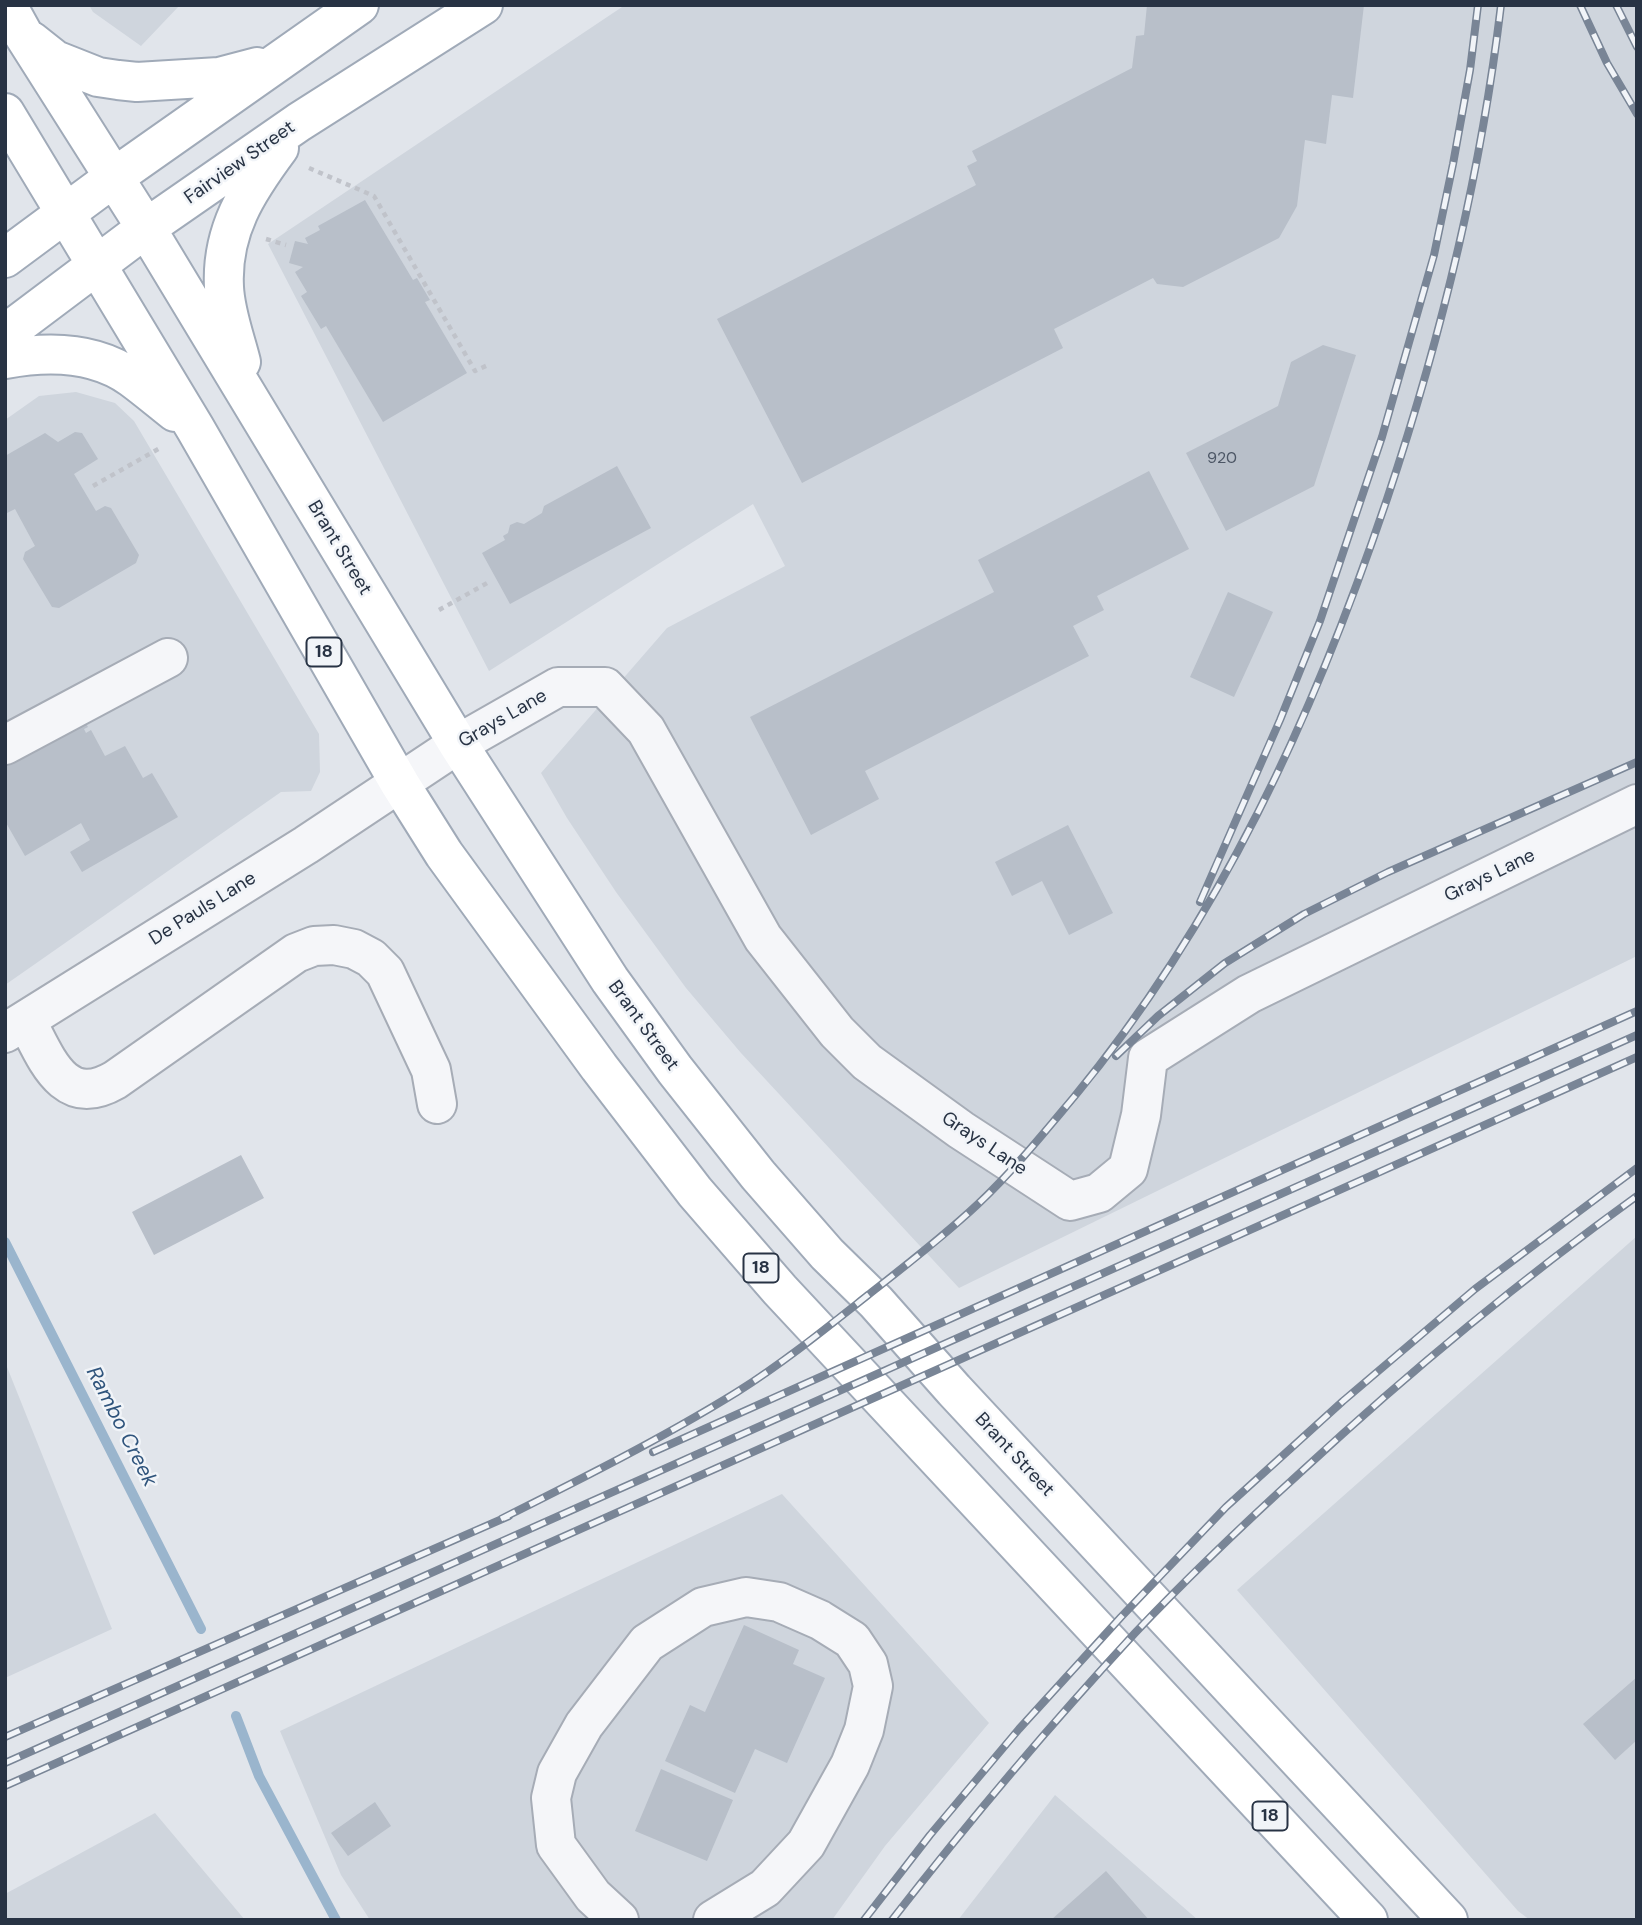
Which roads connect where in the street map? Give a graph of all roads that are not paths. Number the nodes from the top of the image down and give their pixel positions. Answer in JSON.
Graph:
{"nodes":[{"id":1,"x":359,"y":5,"type":"edge"},
{"id":2,"x":483,"y":5,"type":"edge"},
{"id":3,"x":15,"y":20,"type":"edge"},
{"id":4,"x":276,"y":62,"type":"junction"},
{"id":5,"x":5,"y":113,"type":"edge"},
{"id":6,"x":299,"y":122,"type":"junction"},
{"id":7,"x":113,"y":178,"type":"junction"},
{"id":8,"x":65,"y":213,"type":"junction"},
{"id":9,"x":146,"y":228,"type":"junction"},
{"id":10,"x":5,"y":258,"type":"edge"},
{"id":11,"x":96,"y":265,"type":"junction"},
{"id":12,"x":5,"y":334,"type":"edge"},
{"id":13,"x":5,"y":359,"type":"edge"},
{"id":14,"x":252,"y":404,"type":"junction"},
{"id":15,"x":195,"y":428,"type":"junction"},
{"id":16,"x":168,"y":658,"type":"dead end"},
{"id":17,"x":458,"y":744,"type":"junction"},
{"id":18,"x":5,"y":745,"type":"edge"},
{"id":19,"x":400,"y":784,"type":"junction"},
{"id":20,"x":1637,"y":804,"type":"edge"},
{"id":21,"x":16,"y":1026,"type":"edge"},
{"id":22,"x":437,"y":1104,"type":"dead end"},
{"id":23,"x":1449,"y":1918,"type":"edge"},
{"id":24,"x":619,"y":1920,"type":"edge"},
{"id":25,"x":713,"y":1920,"type":"edge"},
{"id":26,"x":1368,"y":1920,"type":"edge"}],
"edges":[{"from":1,"to":4,"type":"main road"},
{"from":2,"to":6,"type":"main road","name":"Fairview Street"},
{"from":3,"to":4,"type":"main road"},
{"from":3,"to":7,"type":"main road","name":"Brant Street"},
{"from":4,"to":7,"type":"main road"},
{"from":5,"to":8,"type":"main road"},
{"from":6,"to":9,"type":"main road","name":"Fairview Street"},
{"from":6,"to":14,"type":"main road"},
{"from":7,"to":8,"type":"main road"},
{"from":7,"to":9,"type":"main road","name":"Brant Street"},
{"from":8,"to":10,"type":"main road"},
{"from":8,"to":11,"type":"main road"},
{"from":9,"to":11,"type":"main road","name":"Fairview Street"},
{"from":9,"to":14,"type":"main road","name":"Brant Street"},
{"from":11,"to":12,"type":"main road","name":"Fairview Street"},
{"from":11,"to":15,"type":"main road","number":"18"},
{"from":13,"to":15,"type":"main road"},
{"from":14,"to":17,"type":"main road","name":"Brant Street"},
{"from":15,"to":19,"type":"main road","number":"18"},
{"from":16,"to":18,"type":"lane"},
{"from":17,"to":19,"type":"lane","name":"Grays Lane"},
{"from":17,"to":20,"type":"lane","name":"Grays Lane"},
{"from":17,"to":23,"type":"main road","name":"Brant Street"},
{"from":19,"to":21,"type":"lane","name":"De Pauls Lane"},
{"from":19,"to":26,"type":"main road","number":"18"},
{"from":21,"to":22,"type":"lane"},
{"from":24,"to":25,"type":"lane"}]}
